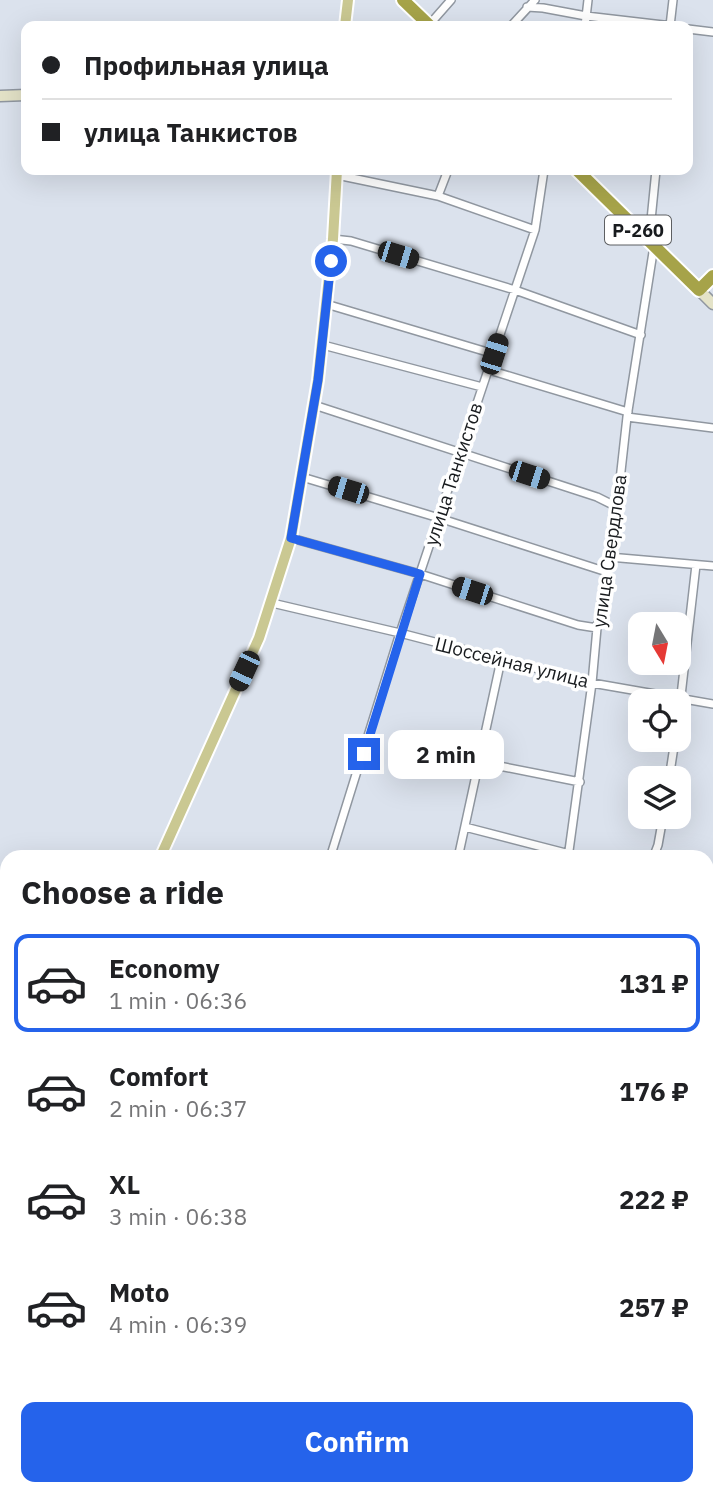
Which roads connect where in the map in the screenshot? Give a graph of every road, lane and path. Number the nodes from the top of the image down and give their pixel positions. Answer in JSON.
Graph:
{"nodes":[{"id":1,"x":348,"y":0,"type":"edge"},
{"id":2,"x":402,"y":0,"type":"edge"},
{"id":3,"x":452,"y":0,"type":"edge"},
{"id":4,"x":535,"y":0,"type":"edge"},
{"id":5,"x":588,"y":0,"type":"edge"},
{"id":6,"x":673,"y":0,"type":"edge"},
{"id":7,"x":543,"y":4,"type":"edge"},
{"id":8,"x":527,"y":8,"type":"junction"},
{"id":9,"x":586,"y":16,"type":"junction"},
{"id":10,"x":346,"y":21,"type":"edge"},
{"id":11,"x":425,"y":21,"type":"edge"},
{"id":12,"x":434,"y":21,"type":"edge"},
{"id":13,"x":515,"y":21,"type":"edge"},
{"id":14,"x":586,"y":21,"type":"edge"},
{"id":15,"x":628,"y":21,"type":"edge"},
{"id":16,"x":671,"y":21,"type":"edge"},
{"id":17,"x":693,"y":30,"type":"edge"},
{"id":18,"x":713,"y":32,"type":"edge"},
{"id":19,"x":21,"y":95,"type":"edge"},
{"id":20,"x":0,"y":96,"type":"edge"},
{"id":21,"x":337,"y":175,"type":"edge"},
{"id":22,"x":349,"y":175,"type":"edge"},
{"id":23,"x":446,"y":175,"type":"edge"},
{"id":24,"x":543,"y":175,"type":"edge"},
{"id":25,"x":582,"y":175,"type":"edge"},
{"id":26,"x":656,"y":175,"type":"edge"},
{"id":27,"x":438,"y":197,"type":"junction"},
{"id":28,"x":535,"y":230,"type":"junction"},
{"id":29,"x":333,"y":239,"type":"junction"},
{"id":30,"x":652,"y":243,"type":"junction"},
{"id":31,"x":713,"y":276,"type":"edge"},
{"id":32,"x":515,"y":290,"type":"junction"},
{"id":33,"x":699,"y":290,"type":"junction"},
{"id":34,"x":326,"y":304,"type":"junction"},
{"id":35,"x":713,"y":304,"type":"edge"},
{"id":36,"x":641,"y":335,"type":"junction"},
{"id":37,"x":323,"y":345,"type":"junction"},
{"id":38,"x":494,"y":354,"type":"junction"},
{"id":39,"x":489,"y":370,"type":"junction"},
{"id":40,"x":482,"y":387,"type":"junction"},
{"id":41,"x":314,"y":405,"type":"junction"},
{"id":42,"x":628,"y":415,"type":"junction"},
{"id":43,"x":713,"y":428,"type":"edge"},
{"id":44,"x":461,"y":452,"type":"junction"},
{"id":45,"x":302,"y":477,"type":"junction"},
{"id":46,"x":617,"y":507,"type":"junction"},
{"id":47,"x":439,"y":518,"type":"junction"},
{"id":48,"x":291,"y":538,"type":"junction"},
{"id":49,"x":609,"y":557,"type":"junction"},
{"id":50,"x":696,"y":565,"type":"junction"},
{"id":51,"x":713,"y":566,"type":"edge"},
{"id":52,"x":607,"y":572,"type":"junction"},
{"id":53,"x":420,"y":574,"type":"junction"},
{"id":54,"x":272,"y":603,"type":"junction"},
{"id":55,"x":597,"y":628,"type":"junction"},
{"id":56,"x":401,"y":633,"type":"junction"},
{"id":57,"x":500,"y":660,"type":"junction"},
{"id":58,"x":592,"y":683,"type":"junction"},
{"id":59,"x":631,"y":689,"type":"edge"},
{"id":60,"x":683,"y":689,"type":"edge"},
{"id":61,"x":691,"y":699,"type":"edge"},
{"id":62,"x":713,"y":704,"type":"edge"},
{"id":63,"x":479,"y":762,"type":"junction"},
{"id":64,"x":580,"y":782,"type":"junction"},
{"id":65,"x":465,"y":827,"type":"junction"},
{"id":66,"x":661,"y":829,"type":"edge"},
{"id":67,"x":164,"y":850,"type":"edge"},
{"id":68,"x":333,"y":850,"type":"edge"},
{"id":69,"x":460,"y":850,"type":"edge"},
{"id":70,"x":547,"y":850,"type":"edge"},
{"id":71,"x":569,"y":850,"type":"edge"},
{"id":72,"x":656,"y":850,"type":"edge"}],
"edges":[{"from":1,"to":10,"type":"main road"},
{"from":2,"to":11,"type":"highway"},
{"from":3,"to":12,"type":"street"},
{"from":4,"to":8,"type":"street"},
{"from":5,"to":9,"type":"street"},
{"from":6,"to":16,"type":"street"},
{"from":7,"to":8,"type":"street"},
{"from":7,"to":9,"type":"street"},
{"from":8,"to":13,"type":"street"},
{"from":9,"to":14,"type":"street"},
{"from":9,"to":15,"type":"street"},
{"from":17,"to":18,"type":"street"},
{"from":19,"to":20,"type":"street"},
{"from":21,"to":29,"type":"main road"},
{"from":22,"to":27,"type":"street"},
{"from":23,"to":27,"type":"street"},
{"from":24,"to":28,"type":"street","name":"улица Танкистов"},
{"from":25,"to":30,"type":"highway","number":"Р-260"},
{"from":26,"to":30,"type":"street","name":"улица Свердлова"},
{"from":27,"to":28,"type":"street"},
{"from":28,"to":32,"type":"street","name":"улица Танкистов"},
{"from":29,"to":32,"type":"street"},
{"from":29,"to":34,"type":"main road"},
{"from":30,"to":33,"type":"highway","number":"Р-260"},
{"from":30,"to":36,"type":"street","name":"улица Свердлова"},
{"from":31,"to":33,"type":"highway"},
{"from":32,"to":36,"type":"street"},
{"from":32,"to":38,"type":"street","name":"улица Танкистов"},
{"from":33,"to":35,"type":"street"},
{"from":34,"to":37,"type":"main road"},
{"from":34,"to":38,"type":"street"},
{"from":36,"to":42,"type":"street","name":"улица Свердлова"},
{"from":37,"to":40,"type":"street"},
{"from":37,"to":41,"type":"main road"},
{"from":38,"to":39,"type":"street","name":"улица Танкистов"},
{"from":39,"to":40,"type":"street","name":"улица Танкистов"},
{"from":39,"to":42,"type":"street"},
{"from":40,"to":44,"type":"street","name":"улица Танкистов"},
{"from":41,"to":44,"type":"street"},
{"from":41,"to":45,"type":"main road"},
{"from":42,"to":43,"type":"street"},
{"from":42,"to":46,"type":"street","name":"улица Свердлова"},
{"from":44,"to":46,"type":"street"},
{"from":44,"to":47,"type":"street","name":"улица Танкистов"},
{"from":45,"to":47,"type":"street"},
{"from":45,"to":48,"type":"main road"},
{"from":46,"to":49,"type":"street","name":"улица Свердлова"},
{"from":47,"to":52,"type":"street"},
{"from":47,"to":53,"type":"street","name":"улица Танкистов"},
{"from":48,"to":53,"type":"street"},
{"from":48,"to":54,"type":"main road"},
{"from":49,"to":50,"type":"street"},
{"from":49,"to":52,"type":"street","name":"улица Свердлова"},
{"from":50,"to":51,"type":"street"},
{"from":50,"to":60,"type":"street"},
{"from":52,"to":55,"type":"street","name":"улица Свердлова"},
{"from":53,"to":55,"type":"street"},
{"from":53,"to":56,"type":"street","name":"улица Танкистов"},
{"from":54,"to":56,"type":"street","name":"Шоссейная улица"},
{"from":54,"to":67,"type":"main road"},
{"from":55,"to":58,"type":"street","name":"улица Свердлова"},
{"from":56,"to":57,"type":"street","name":"Шоссейная улица"},
{"from":56,"to":68,"type":"street","name":"улица Танкистов"},
{"from":57,"to":58,"type":"street","name":"Шоссейная улица"},
{"from":57,"to":63,"type":"street"},
{"from":58,"to":59,"type":"street","name":"Шоссейная улица"},
{"from":58,"to":64,"type":"street","name":"улица Свердлова"},
{"from":61,"to":62,"type":"street","name":"Шоссейная улица"},
{"from":63,"to":64,"type":"street"},
{"from":63,"to":65,"type":"street"},
{"from":64,"to":71,"type":"street","name":"улица Свердлова"},
{"from":65,"to":69,"type":"street"},
{"from":65,"to":70,"type":"street"},
{"from":66,"to":72,"type":"street"}]}
